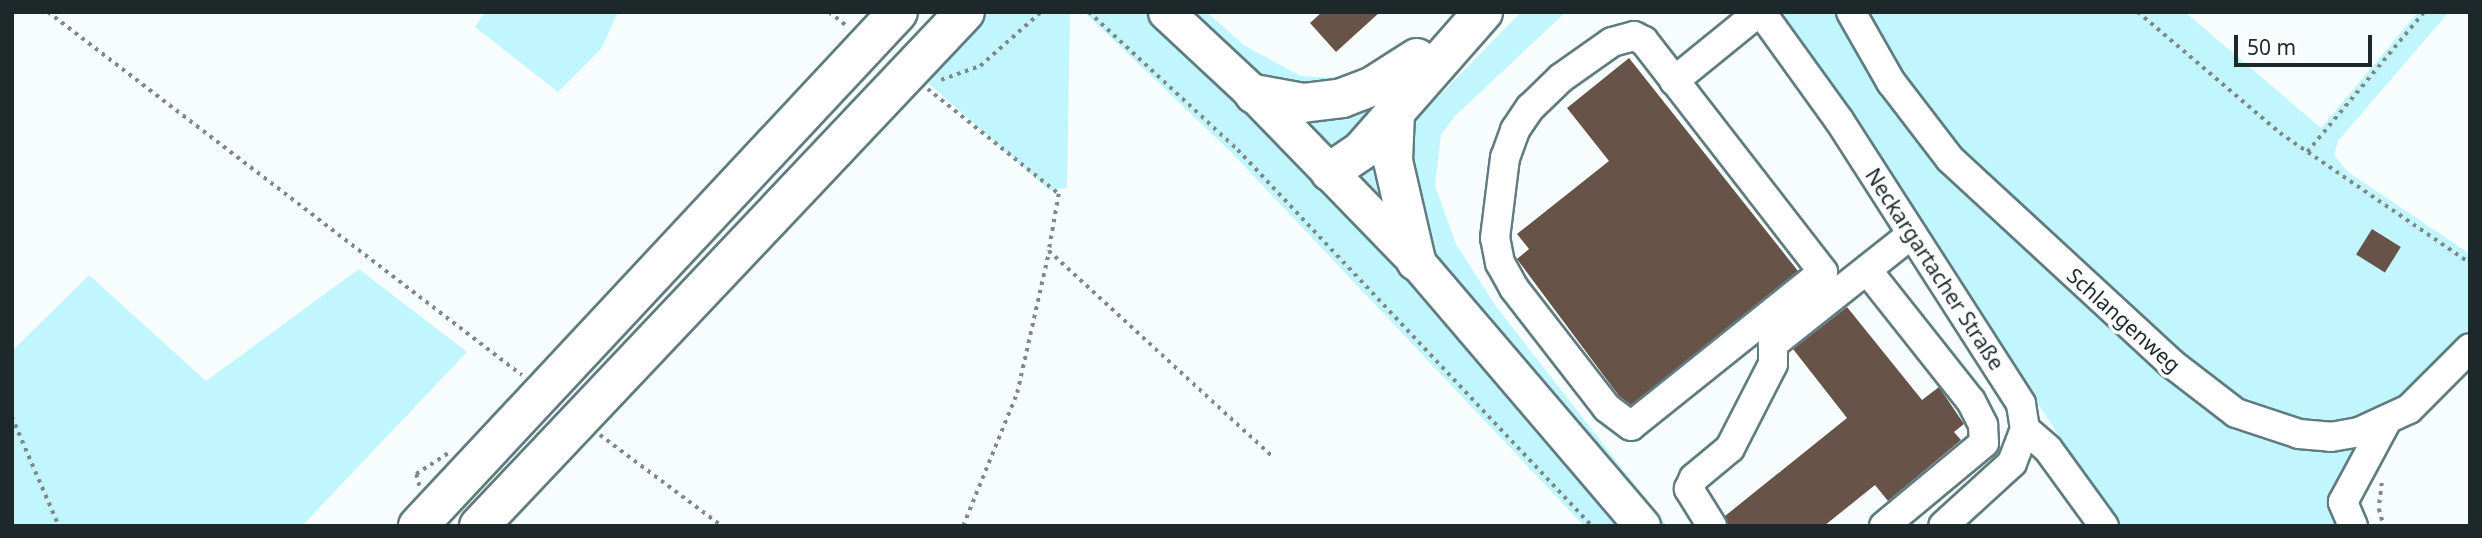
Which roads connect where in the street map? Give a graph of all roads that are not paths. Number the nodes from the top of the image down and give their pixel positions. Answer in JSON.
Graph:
{"nodes":[{"id":1,"x":898,"y":12,"type":"edge"},
{"id":2,"x":965,"y":12,"type":"edge"},
{"id":3,"x":1166,"y":12,"type":"edge"},
{"id":4,"x":1463,"y":12,"type":"edge"},
{"id":5,"x":1483,"y":12,"type":"edge"},
{"id":6,"x":1760,"y":12,"type":"edge"},
{"id":7,"x":1852,"y":12,"type":"edge"},
{"id":8,"x":1417,"y":58,"type":"junction"},
{"id":9,"x":1674,"y":80,"type":"junction"},
{"id":10,"x":1254,"y":94,"type":"junction"},
{"id":11,"x":1395,"y":113,"type":"junction"},
{"id":12,"x":1324,"y":166,"type":"junction"},
{"id":13,"x":1912,"y":234,"type":"junction"},
{"id":14,"x":1416,"y":261,"type":"junction"},
{"id":15,"x":1867,"y":270,"type":"junction"},
{"id":16,"x":2470,"y":348,"type":"edge"},
{"id":17,"x":2386,"y":422,"type":"junction"},
{"id":18,"x":2025,"y":429,"type":"junction"},
{"id":19,"x":418,"y":526,"type":"edge"},
{"id":20,"x":479,"y":526,"type":"edge"},
{"id":21,"x":1642,"y":526,"type":"edge"},
{"id":22,"x":1712,"y":526,"type":"edge"},
{"id":23,"x":1884,"y":526,"type":"edge"},
{"id":24,"x":1943,"y":526,"type":"edge"},
{"id":25,"x":2104,"y":526,"type":"edge"},
{"id":26,"x":2353,"y":526,"type":"edge"}],
"edges":[{"from":1,"to":19,"type":"highway","bridge":true},
{"from":2,"to":20,"type":"highway","bridge":true},
{"from":3,"to":10,"type":"main road"},
{"from":4,"to":8,"type":"highway"},
{"from":5,"to":11,"type":"highway"},
{"from":6,"to":9,"type":"street"},
{"from":6,"to":13,"type":"street","name":"Neckargartacher Straße"},
{"from":7,"to":17,"type":"street","name":"Schlangenweg"},
{"from":8,"to":10,"type":"highway"},
{"from":8,"to":12,"type":"highway"},
{"from":9,"to":9,"type":"street"},
{"from":10,"to":12,"type":"main road"},
{"from":11,"to":12,"type":"highway"},
{"from":11,"to":14,"type":"highway"},
{"from":12,"to":14,"type":"main road"},
{"from":13,"to":15,"type":"street"},
{"from":13,"to":18,"type":"street","name":"Neckargartacher Straße"},
{"from":14,"to":21,"type":"main road"},
{"from":15,"to":22,"type":"street"},
{"from":15,"to":23,"type":"street"},
{"from":16,"to":17,"type":"street","name":"Schlangenweg"},
{"from":17,"to":26,"type":"street"},
{"from":18,"to":24,"type":"street"},
{"from":18,"to":25,"type":"street"}]}
